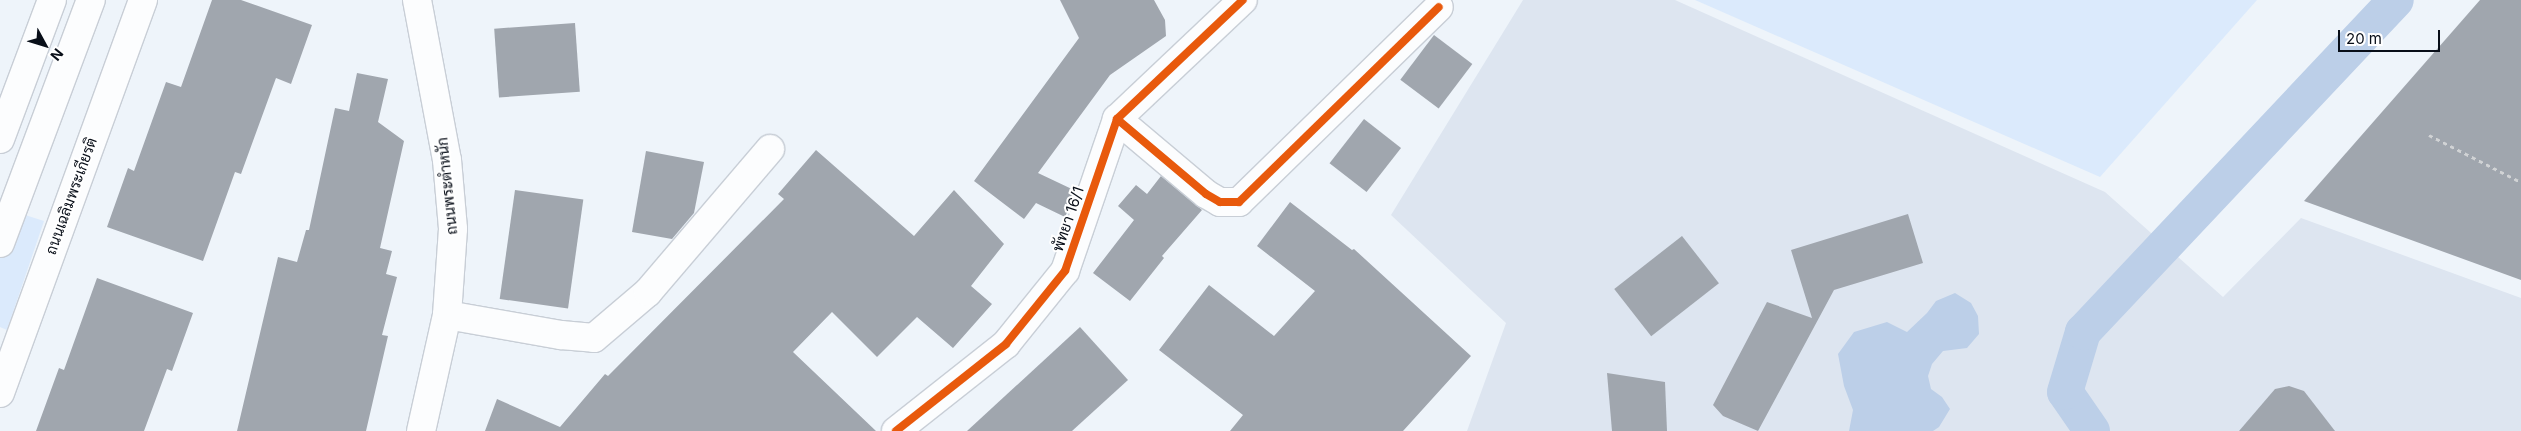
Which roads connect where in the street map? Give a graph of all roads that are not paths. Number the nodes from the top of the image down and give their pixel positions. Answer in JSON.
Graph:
{"nodes":[{"id":1,"x":52,"y":0,"type":"edge"},
{"id":2,"x":91,"y":0,"type":"edge"},
{"id":3,"x":142,"y":0,"type":"edge"},
{"id":4,"x":417,"y":0,"type":"edge"},
{"id":5,"x":1243,"y":0,"type":"edge"},
{"id":6,"x":1439,"y":7,"type":"dead end"},
{"id":7,"x":1117,"y":119,"type":"junction"},
{"id":8,"x":0,"y":140,"type":"edge"},
{"id":9,"x":770,"y":149,"type":"dead end"},
{"id":10,"x":0,"y":242,"type":"edge"},
{"id":11,"x":447,"y":315,"type":"junction"},
{"id":12,"x":0,"y":392,"type":"edge"},
{"id":13,"x":421,"y":431,"type":"edge"},
{"id":14,"x":896,"y":431,"type":"edge"}],
"edges":[{"from":1,"to":8,"type":"main road"},
{"from":2,"to":10,"type":"main road"},
{"from":3,"to":12,"type":"main road","name":"ถนนเฉลิมพระเกียรติ"},
{"from":4,"to":11,"type":"main road","name":"ถนนพระตำหนัก"},
{"from":5,"to":7,"type":"main road","name":"พัทยา 16/1"},
{"from":6,"to":7,"type":"main road"},
{"from":7,"to":14,"type":"main road","name":"พัทยา 16/1"},
{"from":9,"to":11,"type":"main road"},
{"from":11,"to":13,"type":"main road","name":"ถนนพระตำหนัก"}]}
